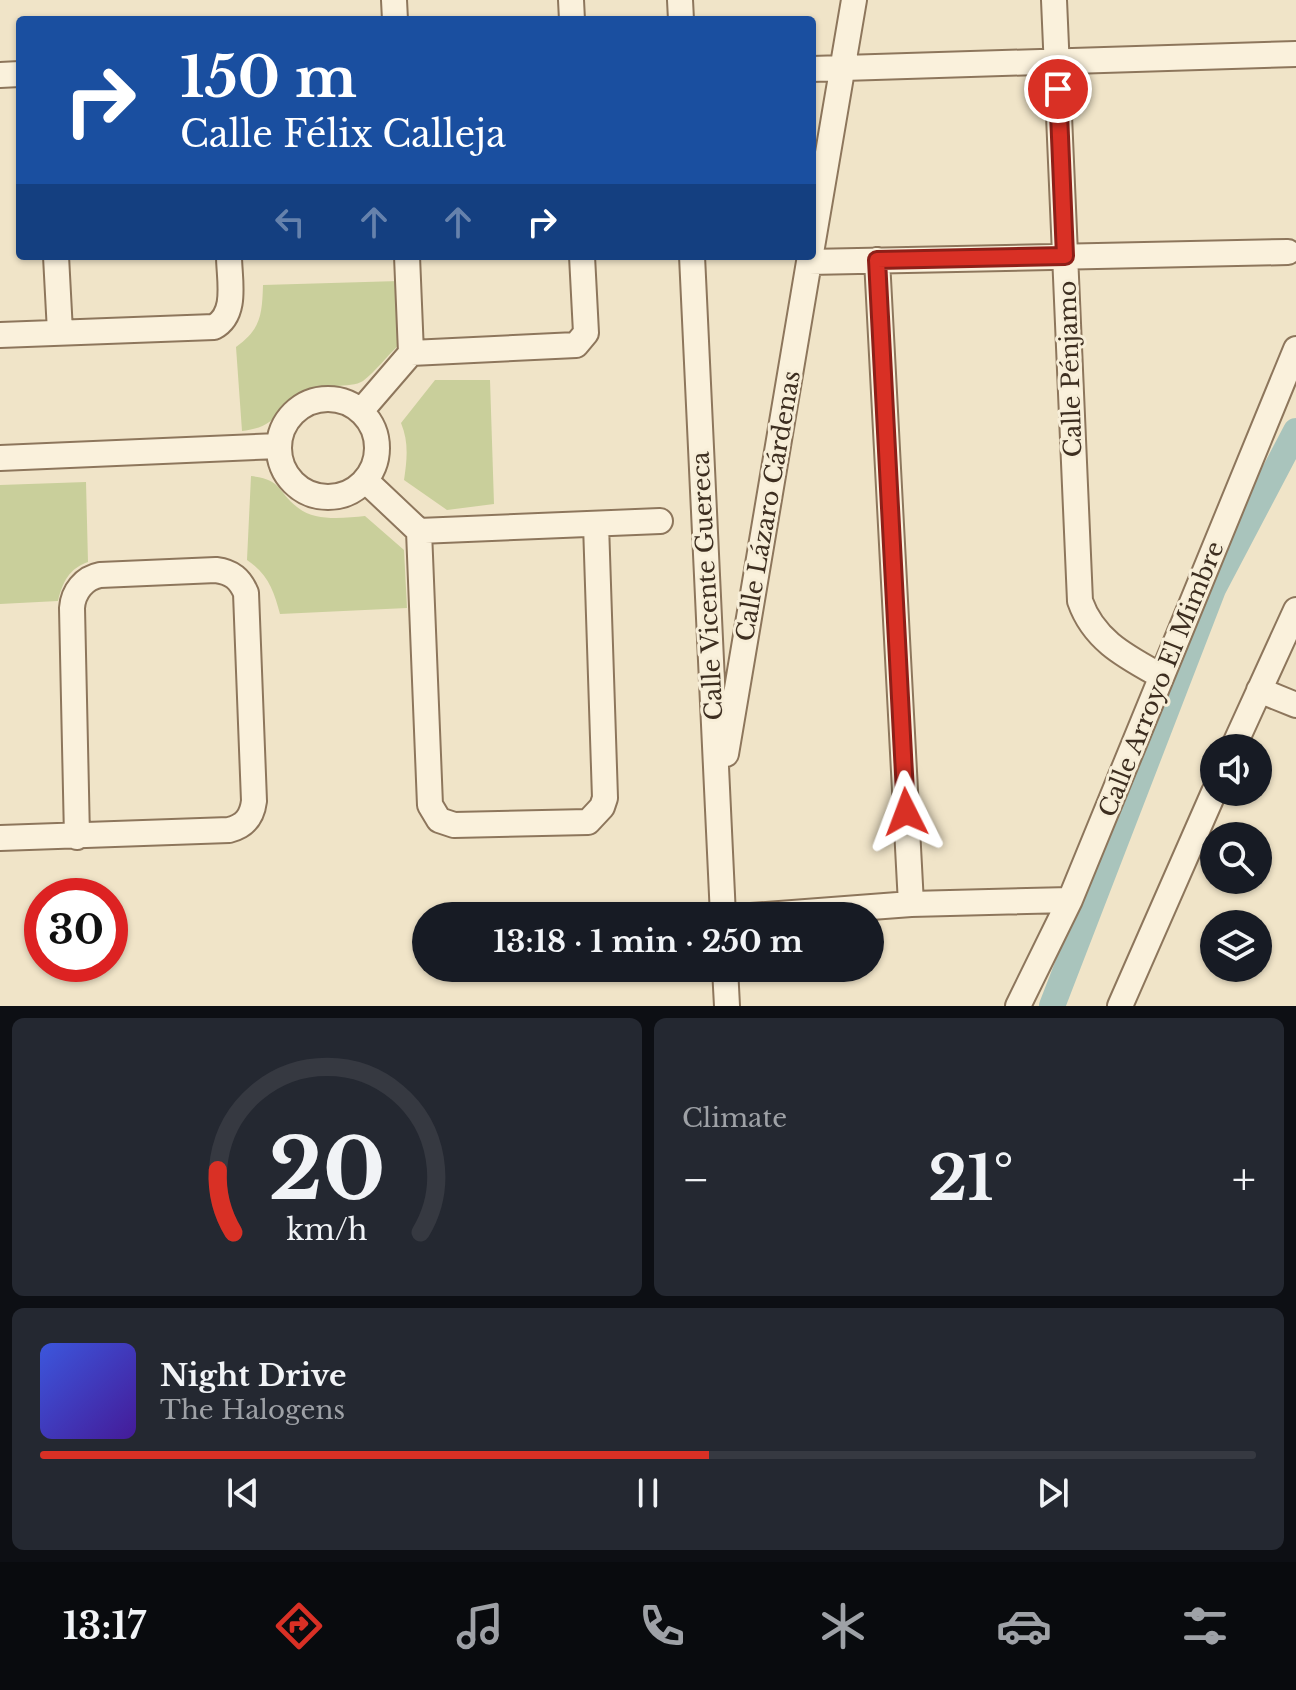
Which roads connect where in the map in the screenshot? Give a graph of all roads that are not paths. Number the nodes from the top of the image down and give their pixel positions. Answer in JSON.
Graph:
{"nodes":[{"id":1,"x":854,"y":0,"type":"edge"},
{"id":2,"x":1054,"y":0,"type":"edge"},
{"id":3,"x":1296,"y":54,"type":"edge"},
{"id":4,"x":1057,"y":61,"type":"junction"},
{"id":5,"x":842,"y":68,"type":"junction"},
{"id":6,"x":816,"y":69,"type":"edge"},
{"id":7,"x":816,"y":225,"type":"edge"},
{"id":8,"x":1288,"y":252,"type":"dead end"},
{"id":9,"x":816,"y":255,"type":"edge"},
{"id":10,"x":1065,"y":256,"type":"junction"},
{"id":11,"x":56,"y":260,"type":"edge"},
{"id":12,"x":229,"y":260,"type":"edge"},
{"id":13,"x":407,"y":260,"type":"edge"},
{"id":14,"x":582,"y":260,"type":"edge"},
{"id":15,"x":692,"y":260,"type":"edge"},
{"id":16,"x":810,"y":260,"type":"edge"},
{"id":17,"x":877,"y":260,"type":"junction"},
{"id":18,"x":60,"y":332,"type":"junction"},
{"id":19,"x":0,"y":335,"type":"edge"},
{"id":20,"x":1296,"y":349,"type":"edge"},
{"id":21,"x":411,"y":353,"type":"junction"},
{"id":22,"x":361,"y":411,"type":"junction"},
{"id":23,"x":279,"y":446,"type":"junction"},
{"id":24,"x":0,"y":458,"type":"edge"},
{"id":25,"x":365,"y":480,"type":"junction"},
{"id":26,"x":660,"y":521,"type":"dead end"},
{"id":27,"x":596,"y":524,"type":"junction"},
{"id":28,"x":419,"y":531,"type":"junction"},
{"id":29,"x":1296,"y":610,"type":"edge"},
{"id":30,"x":1161,"y":676,"type":"junction"},
{"id":31,"x":1259,"y":690,"type":"junction"},
{"id":32,"x":1296,"y":705,"type":"edge"},
{"id":33,"x":1239,"y":734,"type":"edge"},
{"id":34,"x":717,"y":803,"type":"junction"},
{"id":35,"x":1208,"y":806,"type":"edge"},
{"id":36,"x":77,"y":837,"type":"junction"},
{"id":37,"x":0,"y":838,"type":"edge"},
{"id":38,"x":1070,"y":900,"type":"junction"},
{"id":39,"x":722,"y":902,"type":"edge"},
{"id":40,"x":911,"y":904,"type":"junction"},
{"id":41,"x":884,"y":906,"type":"edge"},
{"id":42,"x":726,"y":982,"type":"edge"},
{"id":43,"x":727,"y":1006,"type":"edge"},
{"id":44,"x":1018,"y":1006,"type":"edge"},
{"id":45,"x":1120,"y":1006,"type":"edge"}],
"edges":[{"from":1,"to":5,"type":"street","name":"Calle Lázaro Cárdenas"},
{"from":2,"to":4,"type":"street","name":"Calle Pénjamo"},
{"from":3,"to":4,"type":"street"},
{"from":4,"to":5,"type":"street"},
{"from":4,"to":10,"type":"street","name":"Calle Pénjamo"},
{"from":5,"to":6,"type":"street"},
{"from":5,"to":7,"type":"street","name":"Calle Lázaro Cárdenas"},
{"from":8,"to":10,"type":"street"},
{"from":9,"to":17,"type":"street"},
{"from":10,"to":17,"type":"street"},
{"from":10,"to":30,"type":"street","name":"Calle Pénjamo"},
{"from":11,"to":18,"type":"street"},
{"from":12,"to":18,"type":"street"},
{"from":13,"to":21,"type":"street"},
{"from":14,"to":21,"type":"street"},
{"from":15,"to":34,"type":"street","name":"Calle Vicente Guereca"},
{"from":16,"to":34,"type":"street","name":"Calle Lázaro Cárdenas"},
{"from":17,"to":40,"type":"street"},
{"from":18,"to":19,"type":"street"},
{"from":20,"to":30,"type":"street","name":"Calle Arroyo El Mimbre"},
{"from":21,"to":22,"type":"street"},
{"from":22,"to":23,"type":"street"},
{"from":22,"to":25,"type":"street"},
{"from":23,"to":24,"type":"street"},
{"from":23,"to":25,"type":"street"},
{"from":25,"to":28,"type":"street"},
{"from":26,"to":27,"type":"street"},
{"from":27,"to":28,"type":"street"},
{"from":27,"to":28,"type":"street"},
{"from":29,"to":31,"type":"street"},
{"from":30,"to":38,"type":"street","name":"Calle Arroyo El Mimbre"},
{"from":31,"to":32,"type":"street"},
{"from":31,"to":33,"type":"street"},
{"from":34,"to":39,"type":"street","name":"Calle Vicente Guereca"},
{"from":35,"to":45,"type":"street"},
{"from":36,"to":36,"type":"street"},
{"from":36,"to":37,"type":"street"},
{"from":38,"to":40,"type":"street"},
{"from":38,"to":44,"type":"street","name":"Calle Arroyo El Mimbre"},
{"from":40,"to":41,"type":"street"},
{"from":42,"to":43,"type":"street"}]}
